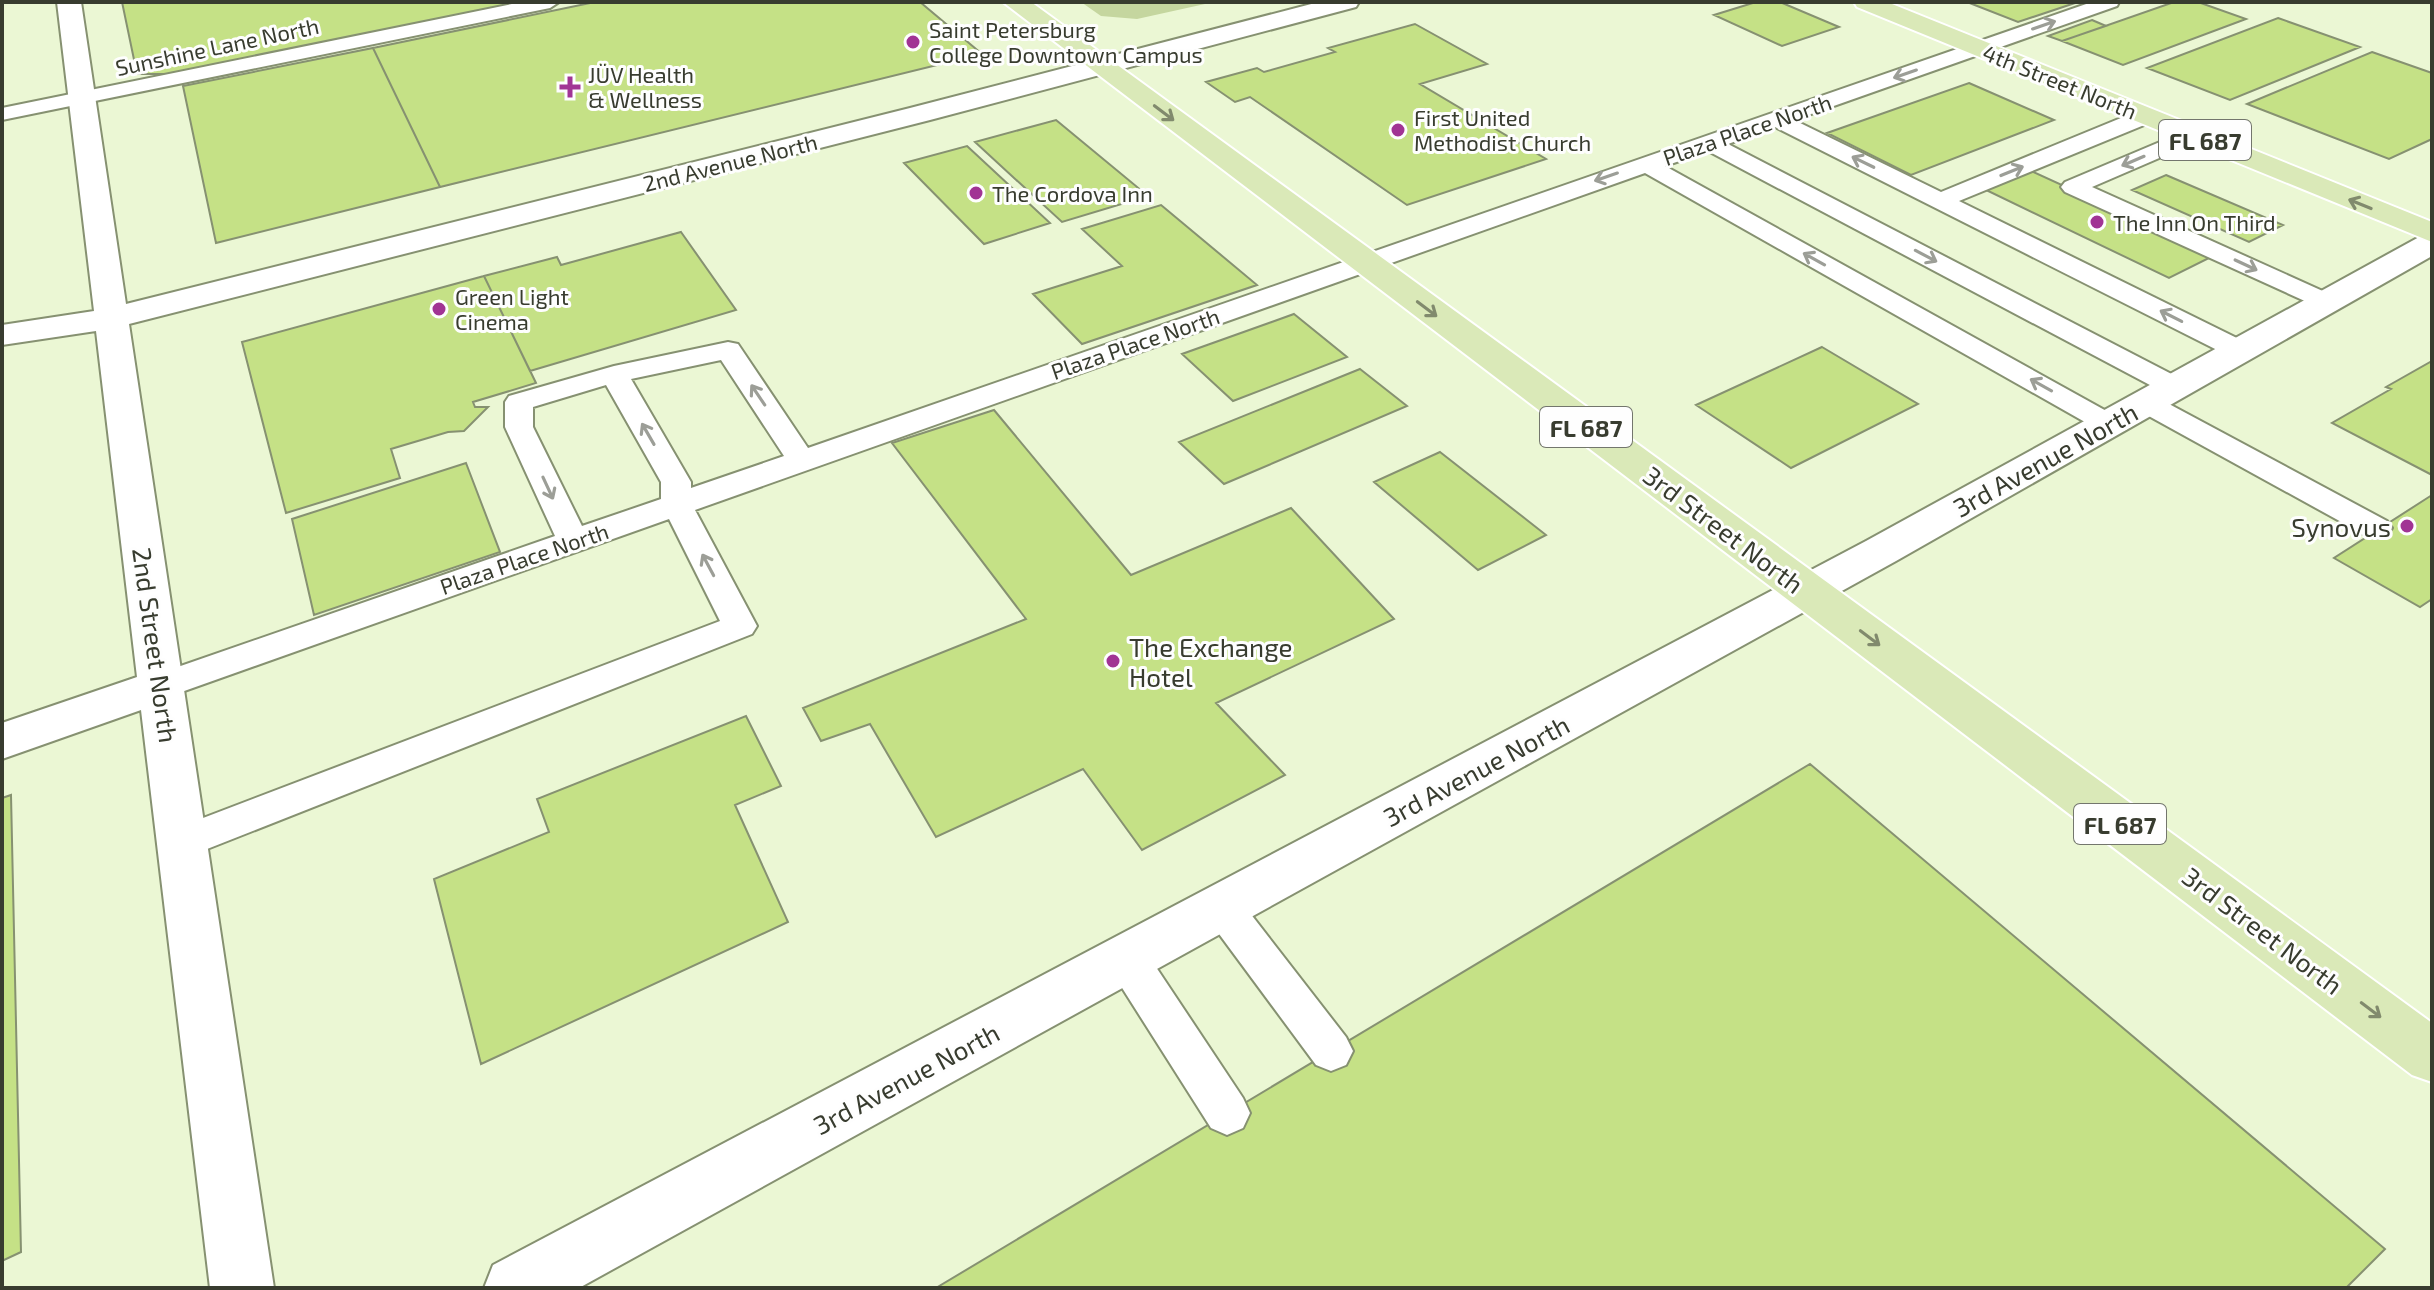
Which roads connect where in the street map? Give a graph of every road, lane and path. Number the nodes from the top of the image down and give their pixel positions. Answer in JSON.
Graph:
{"nodes":[{"id":1,"x":69,"y":2,"type":"edge"},
{"id":2,"x":550,"y":2,"type":"edge"},
{"id":3,"x":1015,"y":2,"type":"edge"},
{"id":4,"x":1347,"y":2,"type":"edge"},
{"id":5,"x":1866,"y":2,"type":"edge"},
{"id":6,"x":2110,"y":2,"type":"edge"},
{"id":7,"x":1978,"y":48,"type":"junction"},
{"id":8,"x":1101,"y":66,"type":"junction"},
{"id":9,"x":82,"y":98,"type":"junction"},
{"id":10,"x":2,"y":114,"type":"edge"},
{"id":11,"x":2146,"y":116,"type":"junction"},
{"id":12,"x":1775,"y":119,"type":"junction"},
{"id":13,"x":2193,"y":135,"type":"junction"},
{"id":14,"x":1708,"y":142,"type":"junction"},
{"id":15,"x":1645,"y":164,"type":"junction"},
{"id":16,"x":1940,"y":201,"type":"junction"},
{"id":17,"x":2432,"y":233,"type":"edge"},
{"id":18,"x":2432,"y":243,"type":"edge"},
{"id":19,"x":1365,"y":262,"type":"junction"},
{"id":20,"x":2327,"y":302,"type":"junction"},
{"id":21,"x":112,"y":318,"type":"junction"},
{"id":22,"x":2,"y":335,"type":"edge"},
{"id":23,"x":2241,"y":351,"type":"junction"},
{"id":24,"x":2,"y":362,"type":"edge"},
{"id":25,"x":614,"y":374,"type":"junction"},
{"id":26,"x":2161,"y":395,"type":"junction"},
{"id":27,"x":2109,"y":424,"type":"junction"},
{"id":28,"x":801,"y":460,"type":"junction"},
{"id":29,"x":676,"y":504,"type":"junction"},
{"id":30,"x":2376,"y":528,"type":"dead end"},
{"id":31,"x":573,"y":541,"type":"junction"},
{"id":32,"x":1807,"y":591,"type":"junction"},
{"id":33,"x":161,"y":686,"type":"junction"},
{"id":34,"x":2,"y":741,"type":"edge"},
{"id":35,"x":183,"y":842,"type":"junction"},
{"id":36,"x":1222,"y":907,"type":"junction"},
{"id":37,"x":1127,"y":959,"type":"junction"},
{"id":38,"x":2429,"y":1048,"type":"edge"},
{"id":39,"x":1331,"y":1051,"type":"dead end"},
{"id":40,"x":1227,"y":1113,"type":"dead end"},
{"id":41,"x":242,"y":1288,"type":"edge"},
{"id":42,"x":516,"y":1288,"type":"edge"}],
"edges":[{"from":1,"to":9,"type":"street","name":"2nd Street North"},
{"from":2,"to":9,"type":"lane","name":"Sunshine Lane North"},
{"from":3,"to":8,"type":"main road","name":"3rd Street North","number":"FL 687"},
{"from":4,"to":8,"type":"street","name":"2nd Avenue North"},
{"from":5,"to":7,"type":"main road","name":"4th Street North","number":"FL 687"},
{"from":7,"to":6,"type":"lane","name":"Plaza Place North","one_way":true},
{"from":7,"to":11,"type":"main road","name":"4th Street North","number":"FL 687"},
{"from":7,"to":12,"type":"lane","name":"Plaza Place North","one_way":true},
{"from":8,"to":19,"type":"main road","name":"3rd Street North","number":"FL 687","one_way":true},
{"from":8,"to":21,"type":"street","name":"2nd Avenue North"},
{"from":9,"to":10,"type":"lane","name":"Sunshine Lane North"},
{"from":9,"to":21,"type":"street","name":"2nd Street North"},
{"from":11,"to":13,"type":"main road","name":"4th Street North","number":"FL 687"},
{"from":16,"to":11,"type":"lane","one_way":true},
{"from":12,"to":14,"type":"lane","name":"Plaza Place North"},
{"from":16,"to":12,"type":"lane","one_way":true},
{"from":17,"to":13,"type":"main road","name":"4th Street North","number":"FL 687","one_way":true},
{"from":13,"to":20,"type":"lane","one_way":true},
{"from":14,"to":15,"type":"lane","name":"Plaza Place North"},
{"from":14,"to":26,"type":"lane","one_way":true},
{"from":15,"to":19,"type":"lane","name":"Plaza Place North","one_way":true},
{"from":27,"to":15,"type":"lane","one_way":true},
{"from":23,"to":16,"type":"lane","one_way":true},
{"from":18,"to":20,"type":"street","name":"3rd Avenue North"},
{"from":19,"to":28,"type":"lane","name":"Plaza Place North"},
{"from":19,"to":32,"type":"main road","name":"3rd Street North","number":"FL 687","one_way":true},
{"from":20,"to":23,"type":"street","name":"3rd Avenue North"},
{"from":21,"to":22,"type":"street","name":"2nd Avenue North"},
{"from":21,"to":24,"type":"street","name":"2nd Avenue North"},
{"from":21,"to":33,"type":"street","name":"2nd Street North"},
{"from":23,"to":26,"type":"street","name":"3rd Avenue North"},
{"from":28,"to":25,"type":"lane","one_way":true},
{"from":29,"to":25,"type":"lane","one_way":true},
{"from":25,"to":31,"type":"lane","one_way":true},
{"from":26,"to":27,"type":"street","name":"3rd Avenue North"},
{"from":26,"to":30,"type":"lane"},
{"from":27,"to":32,"type":"street","name":"3rd Avenue North"},
{"from":28,"to":29,"type":"lane","name":"Plaza Place North"},
{"from":29,"to":31,"type":"lane","name":"Plaza Place North"},
{"from":35,"to":29,"type":"lane","one_way":true},
{"from":31,"to":33,"type":"lane","name":"Plaza Place North"},
{"from":32,"to":36,"type":"street","name":"3rd Avenue North"},
{"from":32,"to":38,"type":"main road","name":"3rd Street North","number":"FL 687","one_way":true},
{"from":33,"to":34,"type":"street"},
{"from":33,"to":35,"type":"street","name":"2nd Street North"},
{"from":35,"to":41,"type":"street","name":"2nd Street North"},
{"from":36,"to":37,"type":"street","name":"3rd Avenue North"},
{"from":36,"to":39,"type":"lane"},
{"from":37,"to":40,"type":"lane"},
{"from":37,"to":42,"type":"street","name":"3rd Avenue North"}]}
